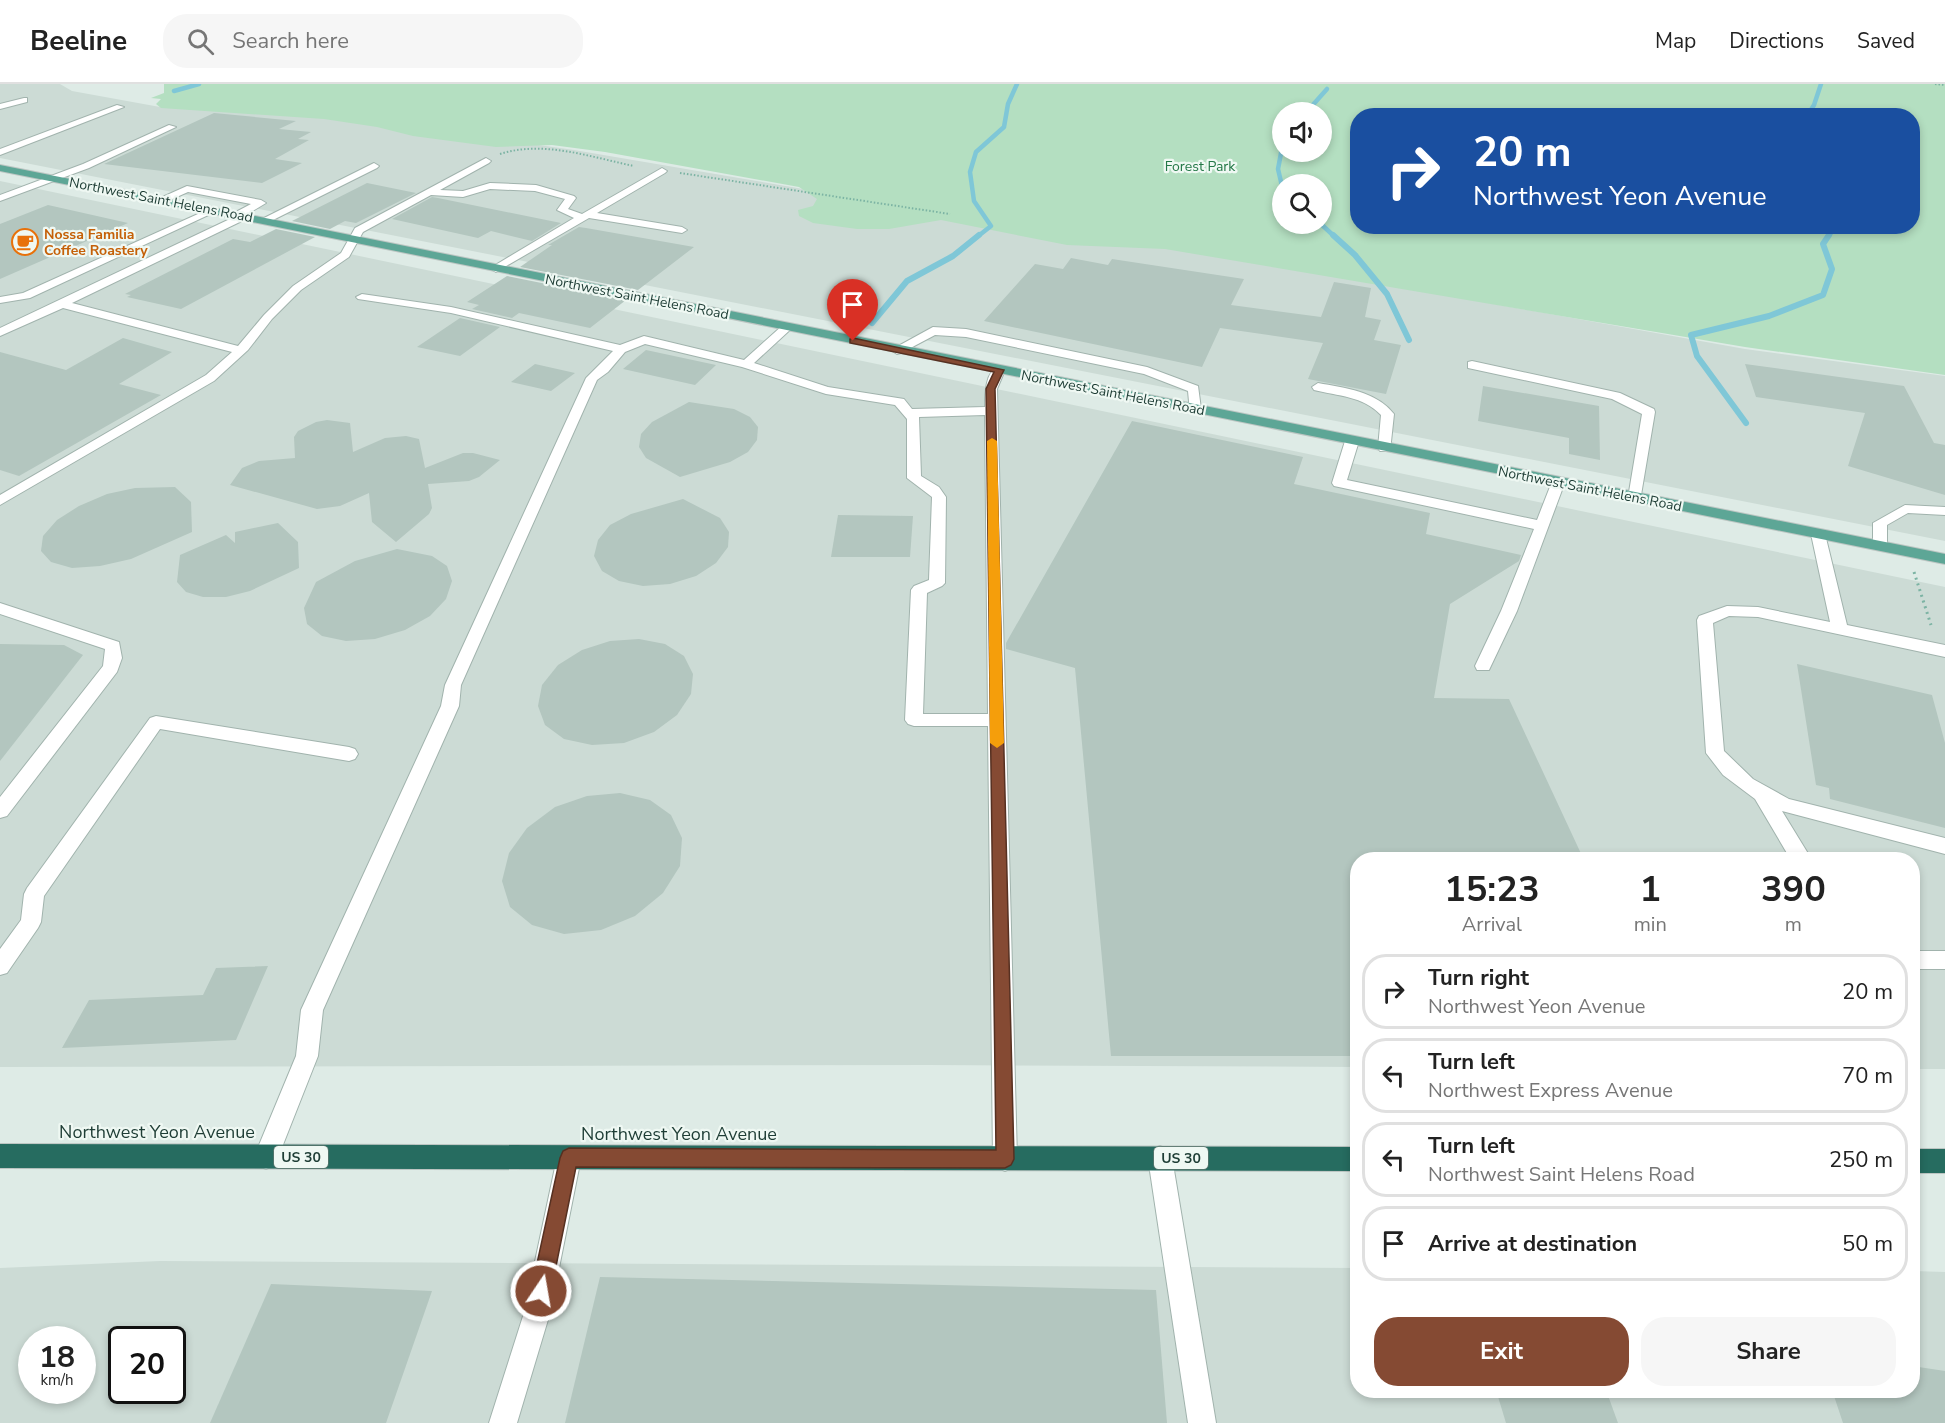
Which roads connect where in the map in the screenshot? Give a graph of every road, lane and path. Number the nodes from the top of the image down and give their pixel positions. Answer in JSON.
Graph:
{"nodes":[{"id":1,"x":1935,"y":84,"type":"edge"},
{"id":2,"x":1945,"y":85,"type":"edge"},
{"id":3,"x":24,"y":100,"type":"dead end"},
{"id":4,"x":0,"y":107,"type":"edge"},
{"id":5,"x":120,"y":107,"type":"dead end"},
{"id":6,"x":172,"y":127,"type":"dead end"},
{"id":7,"x":0,"y":142,"type":"edge"},
{"id":8,"x":17,"y":146,"type":"junction"},
{"id":9,"x":0,"y":152,"type":"edge"},
{"id":10,"x":486,"y":161,"type":"joint"},
{"id":11,"x":374,"y":166,"type":"dead end"},
{"id":12,"x":0,"y":168,"type":"edge"},
{"id":13,"x":662,"y":171,"type":"junction"},
{"id":14,"x":52,"y":178,"type":"junction"},
{"id":15,"x":429,"y":192,"type":"junction"},
{"id":16,"x":0,"y":197,"type":"edge"},
{"id":17,"x":161,"y":201,"type":"junction"},
{"id":18,"x":212,"y":211,"type":"junction"},
{"id":19,"x":950,"y":214,"type":"dead end"},
{"id":20,"x":239,"y":216,"type":"junction"},
{"id":21,"x":585,"y":216,"type":"junction"},
{"id":22,"x":263,"y":221,"type":"junction"},
{"id":23,"x":682,"y":230,"type":"dead end"},
{"id":24,"x":356,"y":240,"type":"junction"},
{"id":25,"x":496,"y":269,"type":"junction"},
{"id":26,"x":362,"y":297,"type":"dead end"},
{"id":27,"x":0,"y":300,"type":"edge"},
{"id":28,"x":63,"y":304,"type":"junction"},
{"id":29,"x":787,"y":327,"type":"junction"},
{"id":30,"x":0,"y":332,"type":"edge"},
{"id":31,"x":621,"y":349,"type":"junction"},
{"id":32,"x":240,"y":350,"type":"junction"},
{"id":33,"x":897,"y":350,"type":"junction"},
{"id":34,"x":746,"y":364,"type":"junction"},
{"id":35,"x":1472,"y":365,"type":"dead end"},
{"id":36,"x":999,"y":370,"type":"junction"},
{"id":37,"x":1318,"y":387,"type":"dead end"},
{"id":38,"x":1195,"y":409,"type":"junction"},
{"id":39,"x":991,"y":411,"type":"junction"},
{"id":40,"x":908,"y":413,"type":"junction"},
{"id":41,"x":1352,"y":441,"type":"junction"},
{"id":42,"x":1385,"y":448,"type":"junction"},
{"id":43,"x":1558,"y":482,"type":"junction"},
{"id":44,"x":1635,"y":498,"type":"junction"},
{"id":45,"x":0,"y":501,"type":"edge"},
{"id":46,"x":1945,"y":511,"type":"edge"},
{"id":47,"x":1542,"y":526,"type":"junction"},
{"id":48,"x":1818,"y":534,"type":"junction"},
{"id":49,"x":1880,"y":546,"type":"junction"},
{"id":50,"x":1907,"y":552,"type":"junction"},
{"id":51,"x":1945,"y":559,"type":"edge"},
{"id":52,"x":0,"y":608,"type":"edge"},
{"id":53,"x":1840,"y":629,"type":"junction"},
{"id":54,"x":1942,"y":650,"type":"edge"},
{"id":55,"x":1483,"y":666,"type":"dead end"},
{"id":56,"x":996,"y":720,"type":"junction"},
{"id":57,"x":349,"y":754,"type":"dead end"},
{"id":58,"x":1762,"y":795,"type":"junction"},
{"id":59,"x":0,"y":811,"type":"edge"},
{"id":60,"x":1945,"y":846,"type":"edge"},
{"id":61,"x":1797,"y":852,"type":"edge"},
{"id":62,"x":1920,"y":960,"type":"edge"},
{"id":63,"x":1945,"y":960,"type":"edge"},
{"id":64,"x":0,"y":966,"type":"edge"},
{"id":65,"x":0,"y":1156,"type":"edge"},
{"id":66,"x":266,"y":1157,"type":"junction"},
{"id":67,"x":569,"y":1158,"type":"junction"},
{"id":68,"x":1160,"y":1158,"type":"junction"},
{"id":69,"x":1005,"y":1159,"type":"junction"},
{"id":70,"x":1350,"y":1159,"type":"edge"},
{"id":71,"x":1920,"y":1161,"type":"edge"},
{"id":72,"x":1945,"y":1161,"type":"edge"},
{"id":73,"x":503,"y":1423,"type":"edge"},
{"id":74,"x":1202,"y":1423,"type":"edge"}],
"edges":[{"from":1,"to":2,"type":"path"},
{"from":3,"to":4,"type":"street"},
{"from":5,"to":8,"type":"street"},
{"from":6,"to":14,"type":"street"},
{"from":7,"to":8,"type":"street"},
{"from":8,"to":9,"type":"street"},
{"from":10,"to":13,"type":"path"},
{"from":10,"to":15,"type":"street"},
{"from":11,"to":22,"type":"street"},
{"from":12,"to":14,"type":"main road","name":"Northwest Saint Helens Road"},
{"from":13,"to":19,"type":"path"},
{"from":13,"to":21,"type":"street"},
{"from":14,"to":16,"type":"street"},
{"from":14,"to":17,"type":"main road","name":"Northwest Saint Helens Road"},
{"from":15,"to":21,"type":"street"},
{"from":15,"to":24,"type":"street"},
{"from":17,"to":18,"type":"main road","name":"Northwest Saint Helens Road"},
{"from":17,"to":20,"type":"street"},
{"from":18,"to":20,"type":"main road","name":"Northwest Saint Helens Road"},
{"from":18,"to":27,"type":"street"},
{"from":20,"to":22,"type":"main road","name":"Northwest Saint Helens Road"},
{"from":20,"to":28,"type":"street"},
{"from":21,"to":23,"type":"street"},
{"from":21,"to":25,"type":"street"},
{"from":22,"to":24,"type":"main road","name":"Northwest Saint Helens Road"},
{"from":24,"to":25,"type":"main road","name":"Northwest Saint Helens Road"},
{"from":24,"to":32,"type":"street"},
{"from":25,"to":29,"type":"main road","name":"Northwest Saint Helens Road"},
{"from":26,"to":31,"type":"street"},
{"from":28,"to":30,"type":"street"},
{"from":28,"to":32,"type":"street"},
{"from":29,"to":33,"type":"main road","name":"Northwest Saint Helens Road"},
{"from":29,"to":34,"type":"street"},
{"from":31,"to":34,"type":"street"},
{"from":31,"to":66,"type":"street"},
{"from":32,"to":45,"type":"street"},
{"from":33,"to":36,"type":"main road","name":"Northwest Saint Helens Road"},
{"from":33,"to":38,"type":"street"},
{"from":34,"to":40,"type":"street"},
{"from":35,"to":44,"type":"street"},
{"from":36,"to":38,"type":"main road","name":"Northwest Saint Helens Road"},
{"from":36,"to":39,"type":"street"},
{"from":37,"to":42,"type":"street"},
{"from":38,"to":41,"type":"main road","name":"Northwest Saint Helens Road"},
{"from":39,"to":40,"type":"street"},
{"from":39,"to":56,"type":"street"},
{"from":40,"to":56,"type":"street"},
{"from":41,"to":42,"type":"main road","name":"Northwest Saint Helens Road"},
{"from":41,"to":47,"type":"street"},
{"from":42,"to":43,"type":"main road","name":"Northwest Saint Helens Road"},
{"from":43,"to":44,"type":"main road","name":"Northwest Saint Helens Road"},
{"from":43,"to":47,"type":"street"},
{"from":44,"to":48,"type":"main road","name":"Northwest Saint Helens Road"},
{"from":46,"to":49,"type":"street"},
{"from":47,"to":55,"type":"street"},
{"from":48,"to":49,"type":"main road","name":"Northwest Saint Helens Road"},
{"from":48,"to":53,"type":"street"},
{"from":49,"to":50,"type":"main road","name":"Northwest Saint Helens Road"},
{"from":50,"to":51,"type":"main road","name":"Northwest Saint Helens Road"},
{"from":50,"to":54,"type":"path"},
{"from":52,"to":59,"type":"street"},
{"from":53,"to":54,"type":"street"},
{"from":53,"to":58,"type":"street"},
{"from":56,"to":69,"type":"street"},
{"from":57,"to":64,"type":"street"},
{"from":58,"to":60,"type":"street"},
{"from":58,"to":61,"type":"street"},
{"from":62,"to":63,"type":"street"},
{"from":65,"to":66,"type":"highway","name":"Northwest Yeon Avenue","number":"US 30"},
{"from":66,"to":67,"type":"highway","name":"Northwest Yeon Avenue","number":"US 30"},
{"from":67,"to":69,"type":"highway","name":"Northwest Yeon Avenue","number":"US 30"},
{"from":67,"to":73,"type":"street"},
{"from":68,"to":69,"type":"highway","name":"Northwest Yeon Avenue","number":"US 30"},
{"from":68,"to":70,"type":"highway","name":"Northwest Yeon Avenue","number":"US 30"},
{"from":68,"to":74,"type":"street"},
{"from":71,"to":72,"type":"highway"}]}
